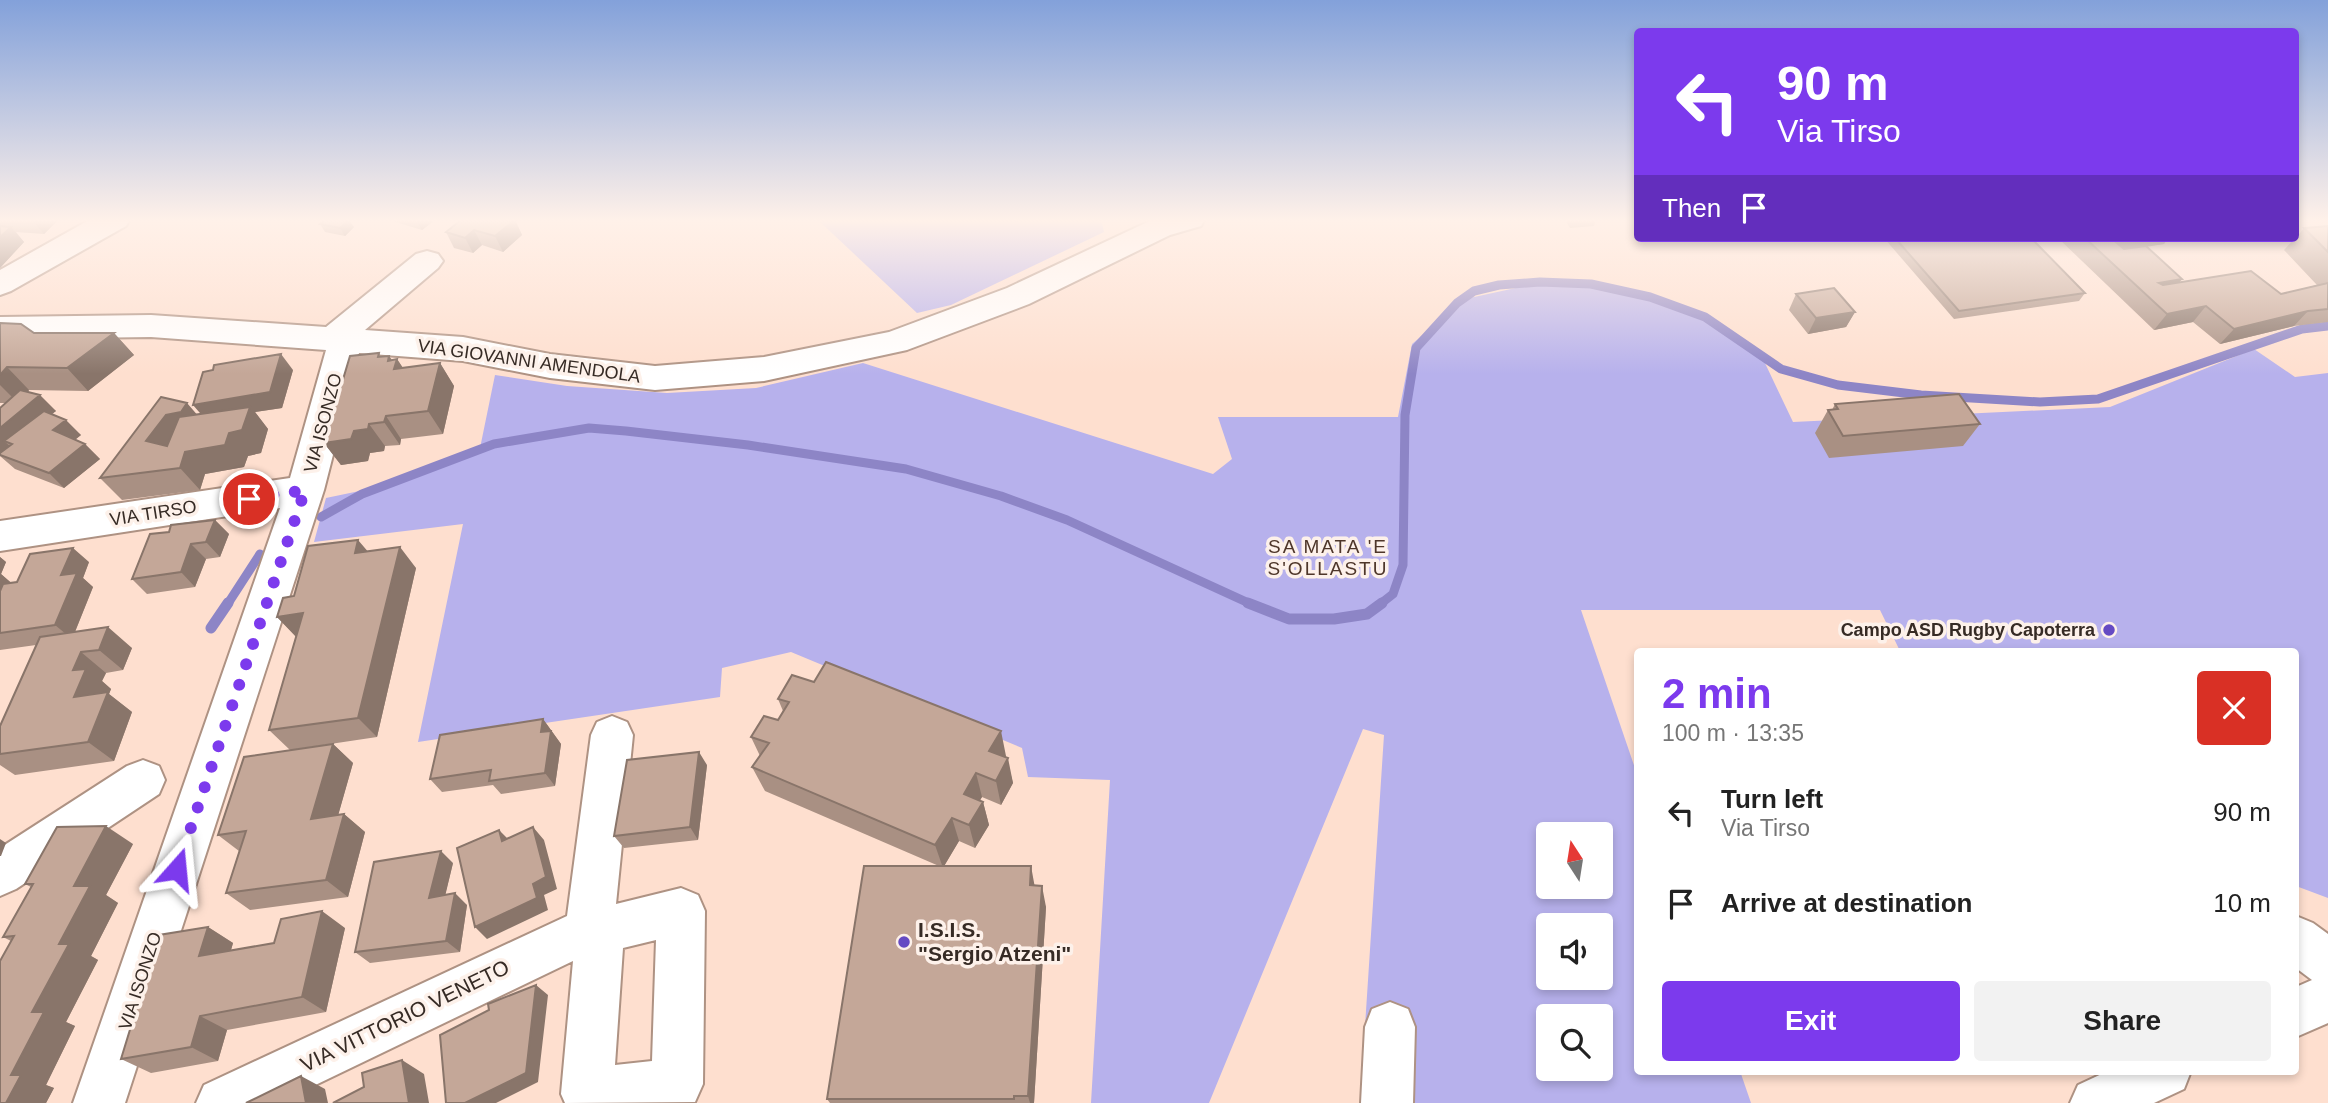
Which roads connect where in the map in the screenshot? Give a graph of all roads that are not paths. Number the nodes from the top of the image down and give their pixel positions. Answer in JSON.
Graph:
{"nodes":[{"id":1,"x":24,"y":270,"type":"edge"},
{"id":2,"x":416,"y":270,"type":"edge"},
{"id":3,"x":1067,"y":270,"type":"edge"},
{"id":4,"x":0,"y":284,"type":"edge"},
{"id":5,"x":0,"y":328,"type":"edge"},
{"id":6,"x":339,"y":339,"type":"junction"},
{"id":7,"x":305,"y":490,"type":"junction"},
{"id":8,"x":0,"y":536,"type":"edge"},
{"id":9,"x":612,"y":735,"type":"dead end"},
{"id":10,"x":143,"y":780,"type":"dead end"},
{"id":11,"x":0,"y":874,"type":"edge"},
{"id":12,"x":2299,"y":941,"type":"edge"},
{"id":13,"x":2328,"y":963,"type":"edge"},
{"id":14,"x":2328,"y":998,"type":"edge"},
{"id":15,"x":2299,"y":1011,"type":"edge"},
{"id":16,"x":1390,"y":1027,"type":"dead end"},
{"id":17,"x":99,"y":1103,"type":"edge"},
{"id":18,"x":222,"y":1103,"type":"edge"},
{"id":19,"x":1387,"y":1103,"type":"edge"}],
"edges":[{"from":1,"to":4,"type":"street"},
{"from":2,"to":6,"type":"street"},
{"from":3,"to":6,"type":"street","name":"VIA GIOVANNI AMENDOLA"},
{"from":5,"to":6,"type":"street","name":"VIA GIOVANNI AMENDOLA"},
{"from":6,"to":7,"type":"street","name":"VIA ISONZO"},
{"from":7,"to":8,"type":"street","name":"VIA TIRSO"},
{"from":7,"to":17,"type":"street","name":"VIA ISONZO"},
{"from":9,"to":18,"type":"street","name":"VIA VITTORIO VENETO"},
{"from":10,"to":11,"type":"street"},
{"from":12,"to":13,"type":"street"},
{"from":14,"to":15,"type":"street"},
{"from":16,"to":19,"type":"street"}]}
